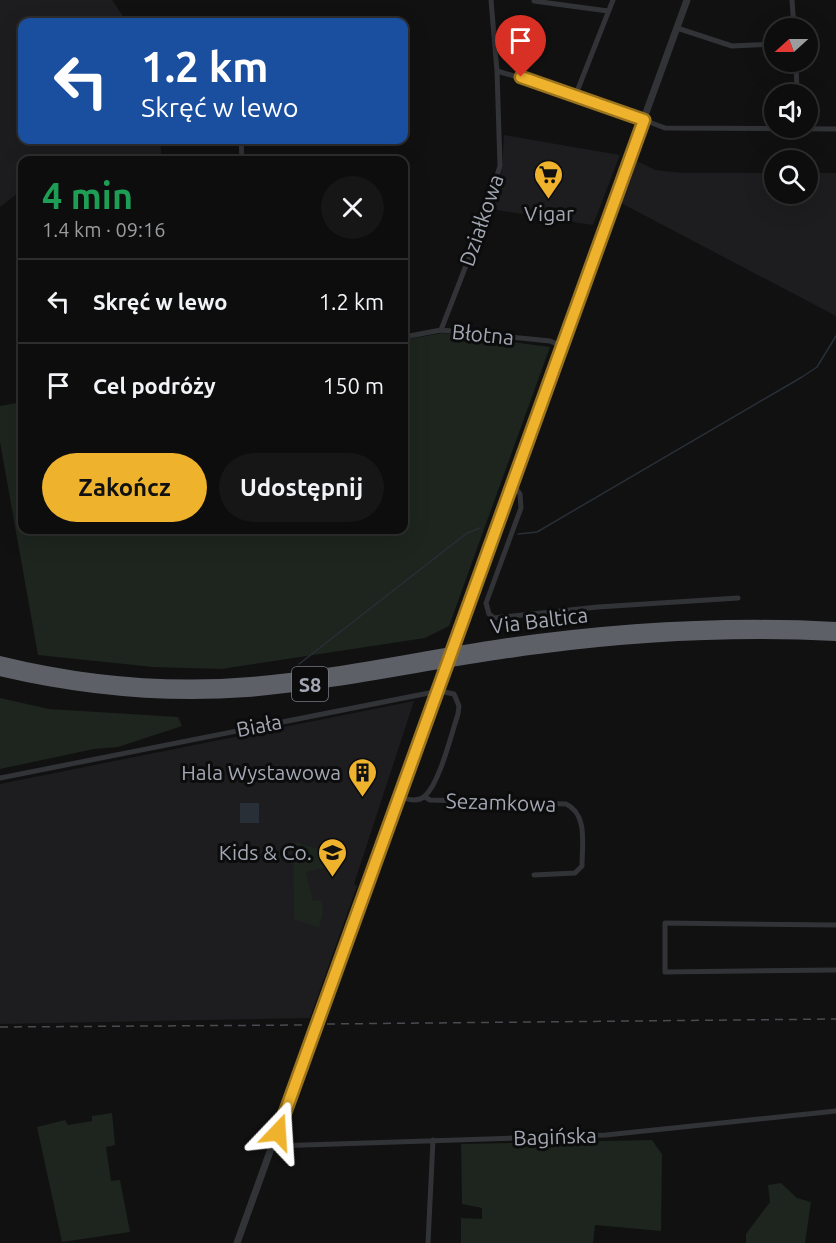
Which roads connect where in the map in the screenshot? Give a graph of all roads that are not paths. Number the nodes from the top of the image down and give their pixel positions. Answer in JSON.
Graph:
{"nodes":[{"id":1,"x":490,"y":0,"type":"edge"},
{"id":2,"x":613,"y":0,"type":"edge"},
{"id":3,"x":687,"y":0,"type":"edge"},
{"id":4,"x":792,"y":0,"type":"edge"},
{"id":5,"x":534,"y":1,"type":"edge"},
{"id":6,"x":608,"y":12,"type":"junction"},
{"id":7,"x":793,"y":18,"type":"edge"},
{"id":8,"x":677,"y":28,"type":"junction"},
{"id":9,"x":764,"y":44,"type":"edge"},
{"id":10,"x":497,"y":71,"type":"junction"},
{"id":11,"x":576,"y":94,"type":"junction"},
{"id":12,"x":644,"y":120,"type":"junction"},
{"id":13,"x":764,"y":128,"type":"edge"},
{"id":14,"x":818,"y":129,"type":"edge"},
{"id":15,"x":836,"y":129,"type":"edge"},
{"id":16,"x":441,"y":330,"type":"junction"},
{"id":17,"x":408,"y":336,"type":"edge"},
{"id":18,"x":562,"y":346,"type":"junction"},
{"id":19,"x":512,"y":483,"type":"junction"},
{"id":20,"x":738,"y":598,"type":"dead end"},
{"id":21,"x":836,"y":627,"type":"edge"},
{"id":22,"x":836,"y":636,"type":"edge"},
{"id":23,"x":0,"y":661,"type":"edge"},
{"id":24,"x":0,"y":671,"type":"edge"},
{"id":25,"x":0,"y":778,"type":"edge"},
{"id":26,"x":398,"y":796,"type":"junction"},
{"id":27,"x":425,"y":797,"type":"junction"},
{"id":28,"x":534,"y":874,"type":"dead end"},
{"id":29,"x":836,"y":925,"type":"edge"},
{"id":30,"x":836,"y":970,"type":"edge"},
{"id":31,"x":836,"y":1110,"type":"edge"},
{"id":32,"x":432,"y":1140,"type":"junction"},
{"id":33,"x":273,"y":1146,"type":"junction"},
{"id":34,"x":237,"y":1243,"type":"edge"},
{"id":35,"x":428,"y":1243,"type":"edge"}],
"edges":[{"from":1,"to":10,"type":"street","name":"Działkowa"},
{"from":2,"to":6,"type":"street"},
{"from":3,"to":8,"type":"street"},
{"from":4,"to":7,"type":"street"},
{"from":5,"to":6,"type":"street"},
{"from":6,"to":11,"type":"street"},
{"from":8,"to":9,"type":"street"},
{"from":8,"to":12,"type":"street"},
{"from":10,"to":11,"type":"street"},
{"from":10,"to":16,"type":"street","name":"Działkowa"},
{"from":11,"to":12,"type":"street"},
{"from":12,"to":13,"type":"street"},
{"from":12,"to":18,"type":"street"},
{"from":14,"to":15,"type":"street"},
{"from":16,"to":17,"type":"street","name":"Błotna"},
{"from":16,"to":18,"type":"street","name":"Błotna"},
{"from":18,"to":19,"type":"street"},
{"from":19,"to":20,"type":"street"},
{"from":19,"to":26,"type":"street","bridge":true},
{"from":21,"to":23,"type":"highway","name":"Via Baltica","number":"S8"},
{"from":22,"to":24,"type":"highway","name":"Via Baltica","number":"S8"},
{"from":25,"to":27,"type":"street","name":"Biała"},
{"from":26,"to":27,"type":"street"},
{"from":26,"to":33,"type":"street"},
{"from":27,"to":28,"type":"street","name":"Sezamkowa"},
{"from":29,"to":30,"type":"street"},
{"from":31,"to":32,"type":"street","name":"Bagińska"},
{"from":32,"to":33,"type":"street","name":"Bagińska"},
{"from":32,"to":35,"type":"street"},
{"from":33,"to":34,"type":"street"}]}
